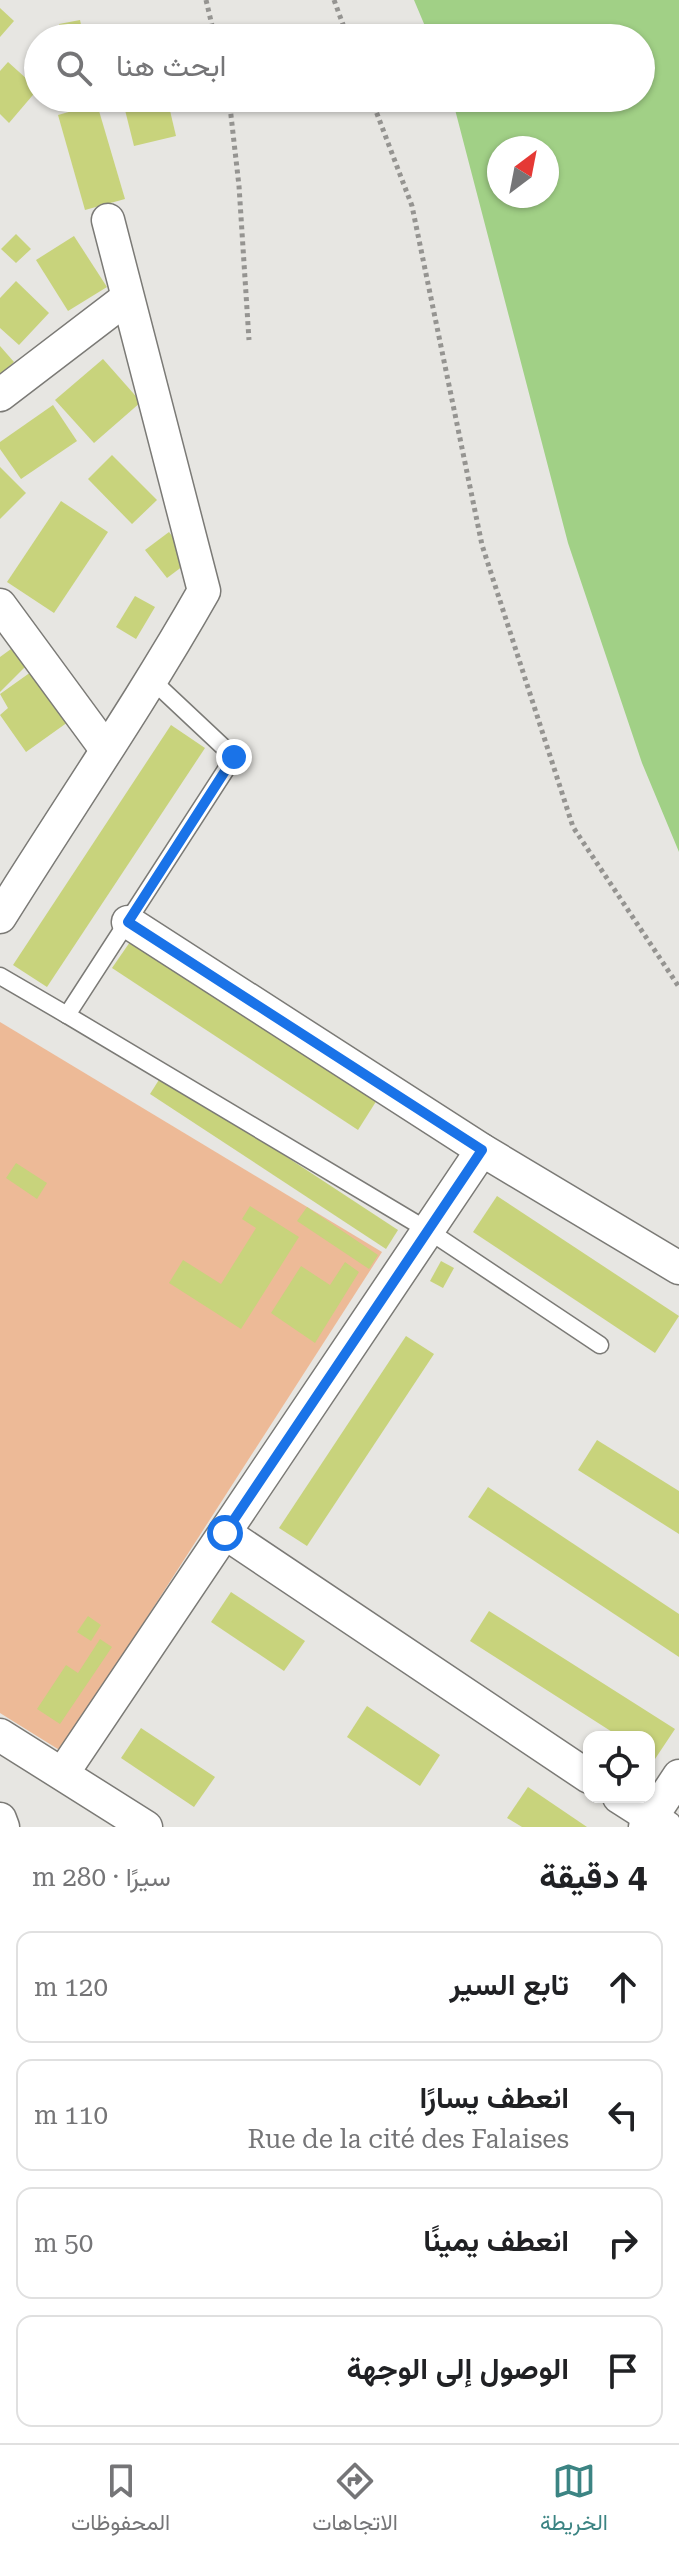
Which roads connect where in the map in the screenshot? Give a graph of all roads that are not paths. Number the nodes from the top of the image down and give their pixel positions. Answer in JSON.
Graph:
{"nodes":[{"id":1,"x":108,"y":220,"type":"dead end"},
{"id":2,"x":127,"y":298,"type":"junction"},
{"id":3,"x":0,"y":395,"type":"edge"},
{"id":4,"x":0,"y":605,"type":"edge"},
{"id":5,"x":153,"y":681,"type":"junction"},
{"id":6,"x":105,"y":748,"type":"junction"},
{"id":7,"x":0,"y":917,"type":"edge"},
{"id":8,"x":128,"y":922,"type":"junction"},
{"id":9,"x":0,"y":976,"type":"edge"},
{"id":10,"x":67,"y":1015,"type":"junction"},
{"id":11,"x":482,"y":1150,"type":"junction"},
{"id":12,"x":429,"y":1231,"type":"junction"},
{"id":13,"x":679,"y":1268,"type":"edge"},
{"id":14,"x":600,"y":1345,"type":"dead end"},
{"id":15,"x":225,"y":1533,"type":"junction"},
{"id":16,"x":0,"y":1735,"type":"edge"},
{"id":17,"x":63,"y":1773,"type":"junction"},
{"id":18,"x":583,"y":1773,"type":"edge"},
{"id":19,"x":679,"y":1776,"type":"edge"},
{"id":20,"x":627,"y":1803,"type":"edge"},
{"id":21,"x":0,"y":1819,"type":"edge"},
{"id":22,"x":654,"y":1824,"type":"edge"},
{"id":23,"x":3,"y":1827,"type":"edge"},
{"id":24,"x":146,"y":1827,"type":"edge"}],
"edges":[{"from":1,"to":2,"type":"street"},
{"from":2,"to":3,"type":"street"},
{"from":2,"to":5,"type":"street"},
{"from":4,"to":6,"type":"street"},
{"from":5,"to":6,"type":"street"},
{"from":5,"to":8,"type":"lane"},
{"from":6,"to":7,"type":"street"},
{"from":8,"to":10,"type":"lane"},
{"from":8,"to":11,"type":"street"},
{"from":9,"to":10,"type":"lane"},
{"from":10,"to":12,"type":"lane"},
{"from":11,"to":12,"type":"street"},
{"from":11,"to":13,"type":"street"},
{"from":12,"to":14,"type":"lane"},
{"from":12,"to":15,"type":"street"},
{"from":15,"to":17,"type":"street"},
{"from":15,"to":18,"type":"street"},
{"from":16,"to":17,"type":"street"},
{"from":17,"to":24,"type":"street"},
{"from":19,"to":22,"type":"street"},
{"from":20,"to":22,"type":"street"},
{"from":21,"to":23,"type":"street"}]}
